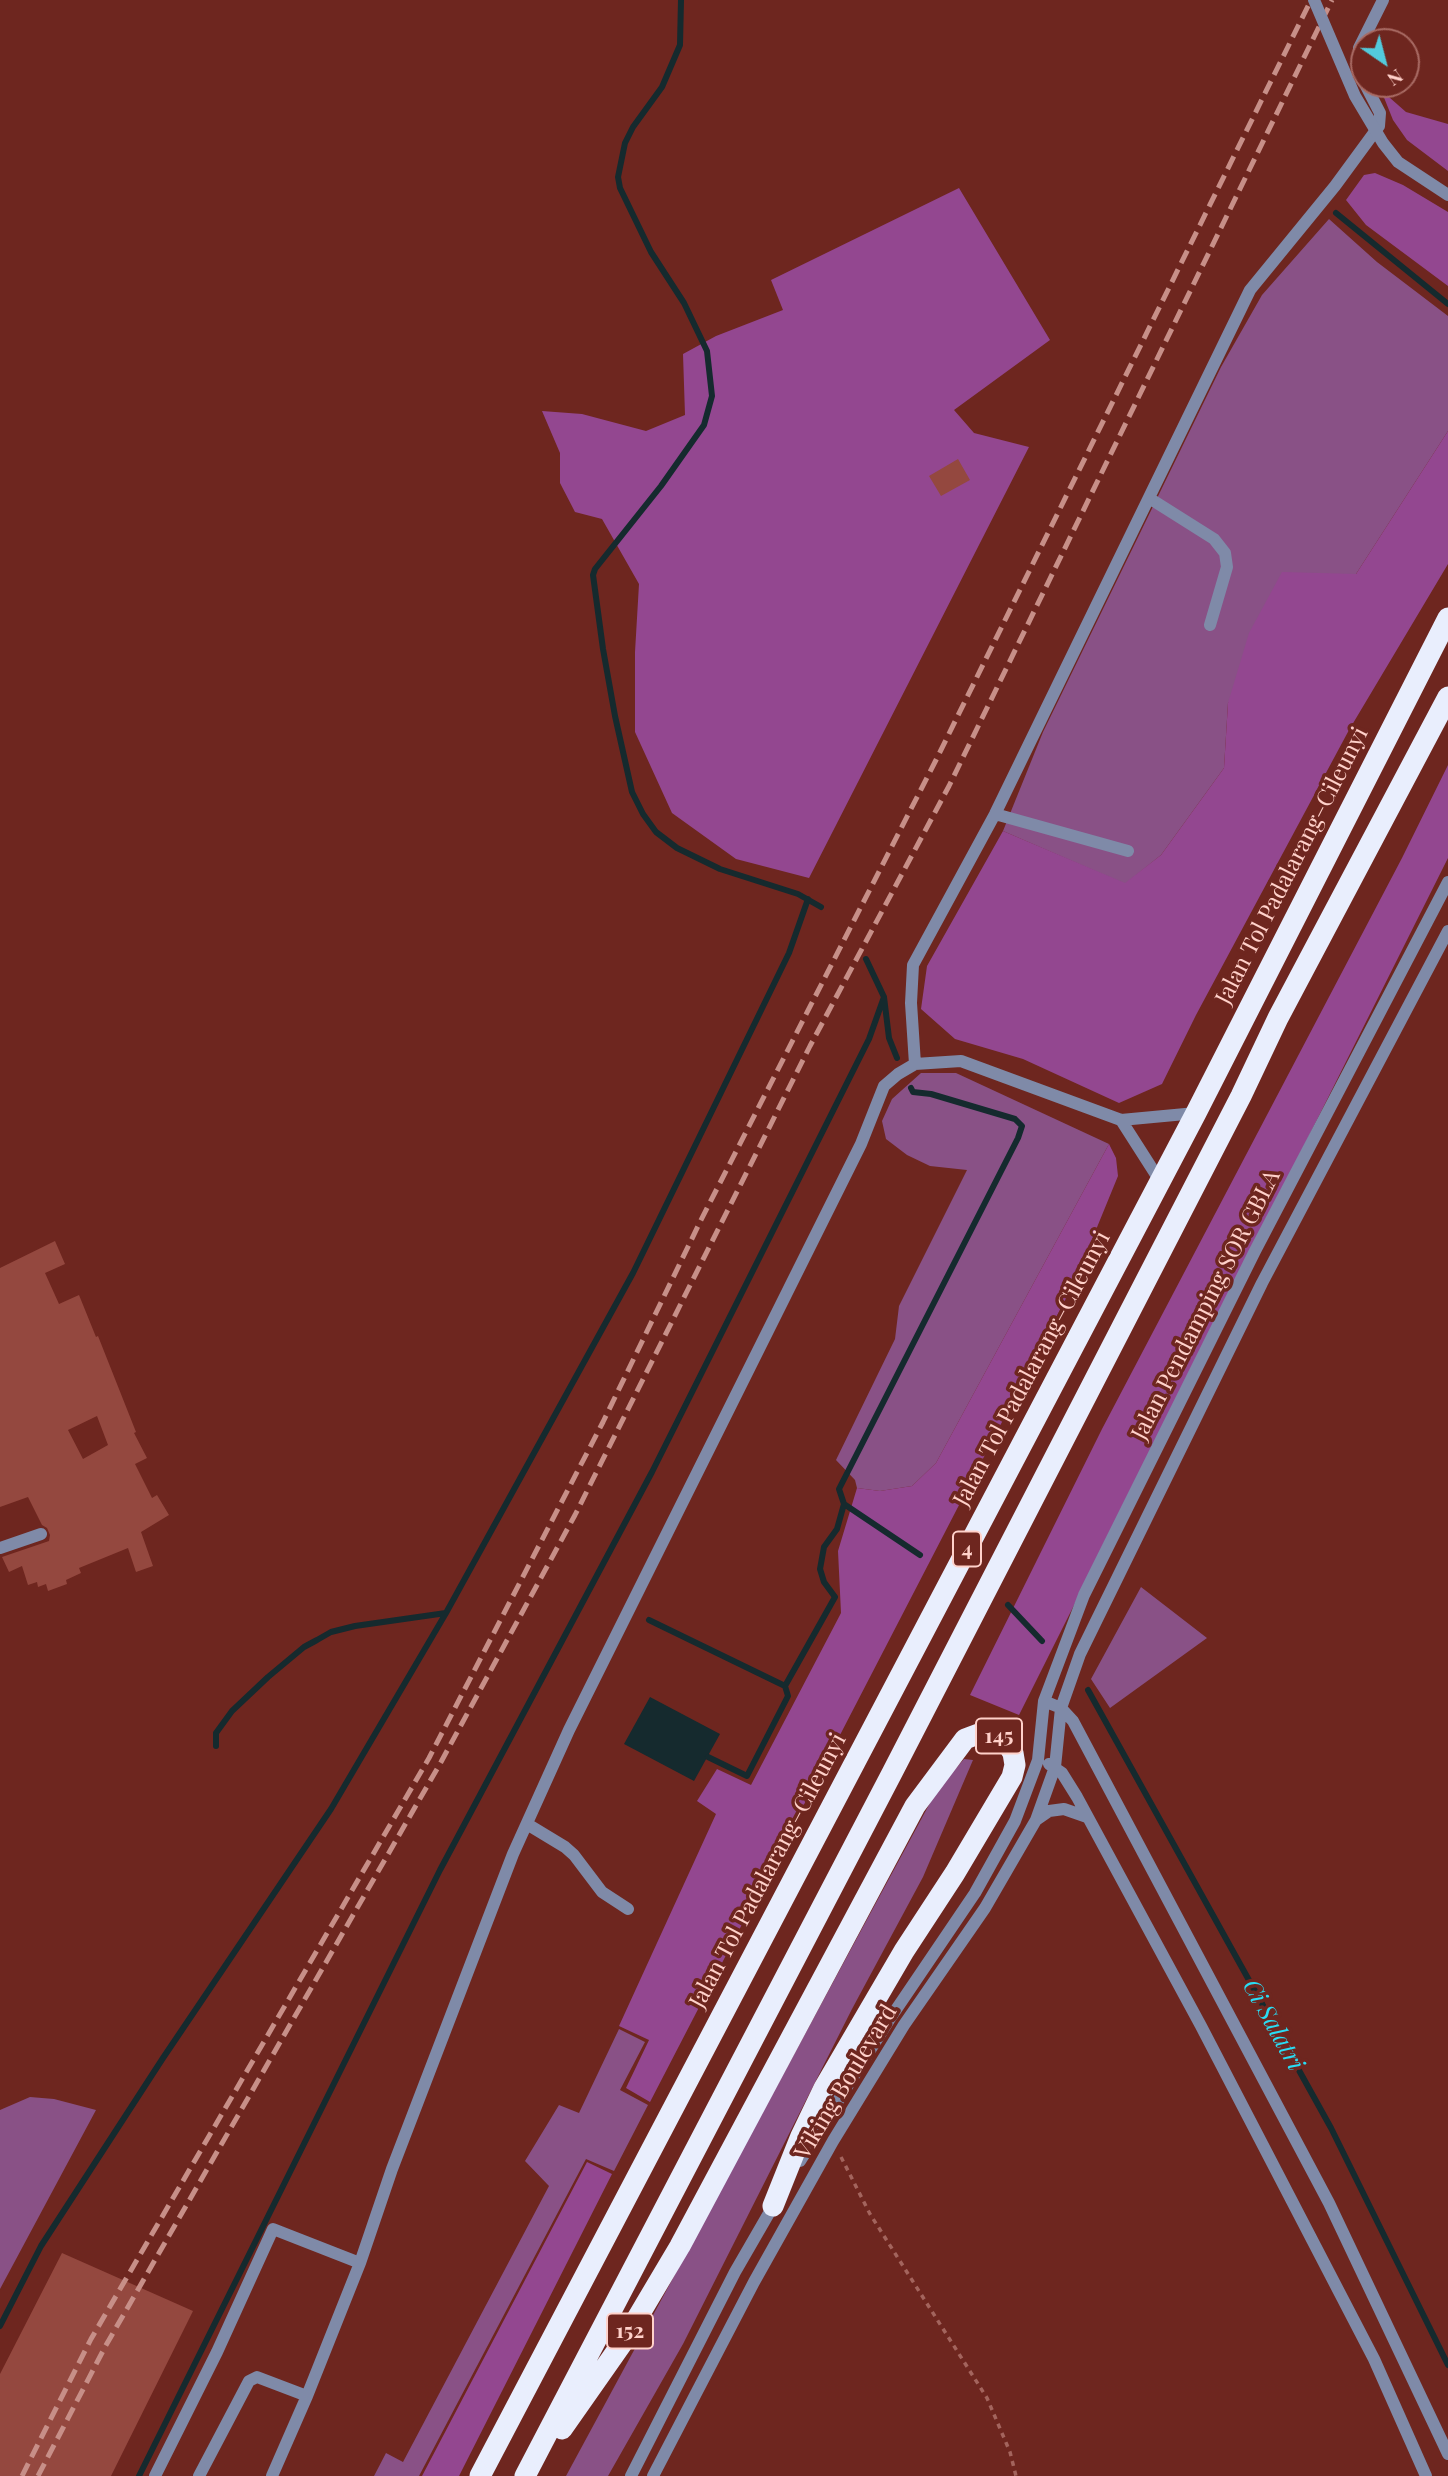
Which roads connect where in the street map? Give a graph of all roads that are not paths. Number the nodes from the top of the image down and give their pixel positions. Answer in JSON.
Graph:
{"nodes":[{"id":1,"x":1314,"y":0,"type":"edge"},
{"id":2,"x":1383,"y":0,"type":"edge"},
{"id":3,"x":1369,"y":28,"type":"edge"},
{"id":4,"x":1372,"y":98,"type":"edge"},
{"id":5,"x":1448,"y":195,"type":"edge"},
{"id":6,"x":1149,"y":498,"type":"junction"},
{"id":7,"x":1448,"y":618,"type":"edge"},
{"id":8,"x":1210,"y":625,"type":"dead end"},
{"id":9,"x":1448,"y":697,"type":"edge"},
{"id":10,"x":995,"y":814,"type":"junction"},
{"id":11,"x":1128,"y":851,"type":"dead end"},
{"id":12,"x":1448,"y":882,"type":"edge"},
{"id":13,"x":1448,"y":931,"type":"edge"},
{"id":14,"x":915,"y":1064,"type":"junction"},
{"id":15,"x":1196,"y":1113,"type":"junction"},
{"id":16,"x":1121,"y":1120,"type":"junction"},
{"id":17,"x":1160,"y":1181,"type":"junction"},
{"id":18,"x":41,"y":1534,"type":"dead end"},
{"id":19,"x":0,"y":1548,"type":"edge"},
{"id":20,"x":1044,"y":1701,"type":"junction"},
{"id":21,"x":1061,"y":1708,"type":"junction"},
{"id":22,"x":1038,"y":1760,"type":"junction"},
{"id":23,"x":1055,"y":1767,"type":"junction"},
{"id":24,"x":1087,"y":1817,"type":"junction"},
{"id":25,"x":1035,"y":1820,"type":"junction"},
{"id":26,"x":527,"y":1824,"type":"junction"},
{"id":27,"x":628,"y":1909,"type":"dead end"},
{"id":28,"x":718,"y":2176,"type":"joint"},
{"id":29,"x":773,"y":2206,"type":"junction"},
{"id":30,"x":360,"y":2263,"type":"junction"},
{"id":31,"x":307,"y":2396,"type":"junction"},
{"id":32,"x":1448,"y":2454,"type":"edge"},
{"id":33,"x":155,"y":2476,"type":"edge"},
{"id":34,"x":199,"y":2476,"type":"edge"},
{"id":35,"x":272,"y":2476,"type":"edge"},
{"id":36,"x":482,"y":2476,"type":"edge"},
{"id":37,"x":527,"y":2476,"type":"edge"},
{"id":38,"x":631,"y":2476,"type":"edge"},
{"id":39,"x":653,"y":2476,"type":"edge"},
{"id":40,"x":1426,"y":2476,"type":"edge"}],
"edges":[{"from":1,"to":5,"type":"street","bridge":true},
{"from":2,"to":3,"type":"street"},
{"from":4,"to":6,"type":"street"},
{"from":6,"to":8,"type":"street"},
{"from":6,"to":10,"type":"street"},
{"from":7,"to":15,"type":"highway","name":"Jalan Tol Padalarang–Cileunyi","number":"4"},
{"from":9,"to":37,"type":"highway","number":"4"},
{"from":10,"to":11,"type":"street"},
{"from":10,"to":14,"type":"street"},
{"from":12,"to":20,"type":"street","name":"Jalan Pendamping SOR GBLA"},
{"from":13,"to":21,"type":"street","name":"Jalan Pendamping SOR GBLA"},
{"from":14,"to":16,"type":"street"},
{"from":14,"to":26,"type":"street"},
{"from":15,"to":16,"type":"street"},
{"from":15,"to":17,"type":"highway","name":"Jalan Tol Padalarang–Cileunyi","number":"4"},
{"from":16,"to":17,"type":"street"},
{"from":17,"to":36,"type":"highway","name":"Jalan Tol Padalarang–Cileunyi","number":"4"},
{"from":18,"to":19,"type":"street"},
{"from":20,"to":21,"type":"street"},
{"from":20,"to":22,"type":"street","name":"Jalan Pendamping SOR GBLA"},
{"from":21,"to":23,"type":"street","name":"Viking Boulevard"},
{"from":21,"to":32,"type":"street"},
{"from":22,"to":23,"type":"street"},
{"from":22,"to":29,"type":"street","name":"Viking Boulevard"},
{"from":23,"to":24,"type":"street"},
{"from":23,"to":25,"type":"street","name":"Viking Boulevard"},
{"from":24,"to":25,"type":"street"},
{"from":24,"to":40,"type":"street"},
{"from":25,"to":39,"type":"street","name":"Viking Boulevard"},
{"from":26,"to":27,"type":"street"},
{"from":26,"to":30,"type":"street"},
{"from":28,"to":29,"type":"highway","number":"145"},
{"from":28,"to":37,"type":"highway","number":"152"},
{"from":29,"to":38,"type":"street","name":"Viking Boulevard"},
{"from":30,"to":31,"type":"street"},
{"from":30,"to":33,"type":"street"},
{"from":31,"to":34,"type":"street"},
{"from":31,"to":35,"type":"street"}]}
